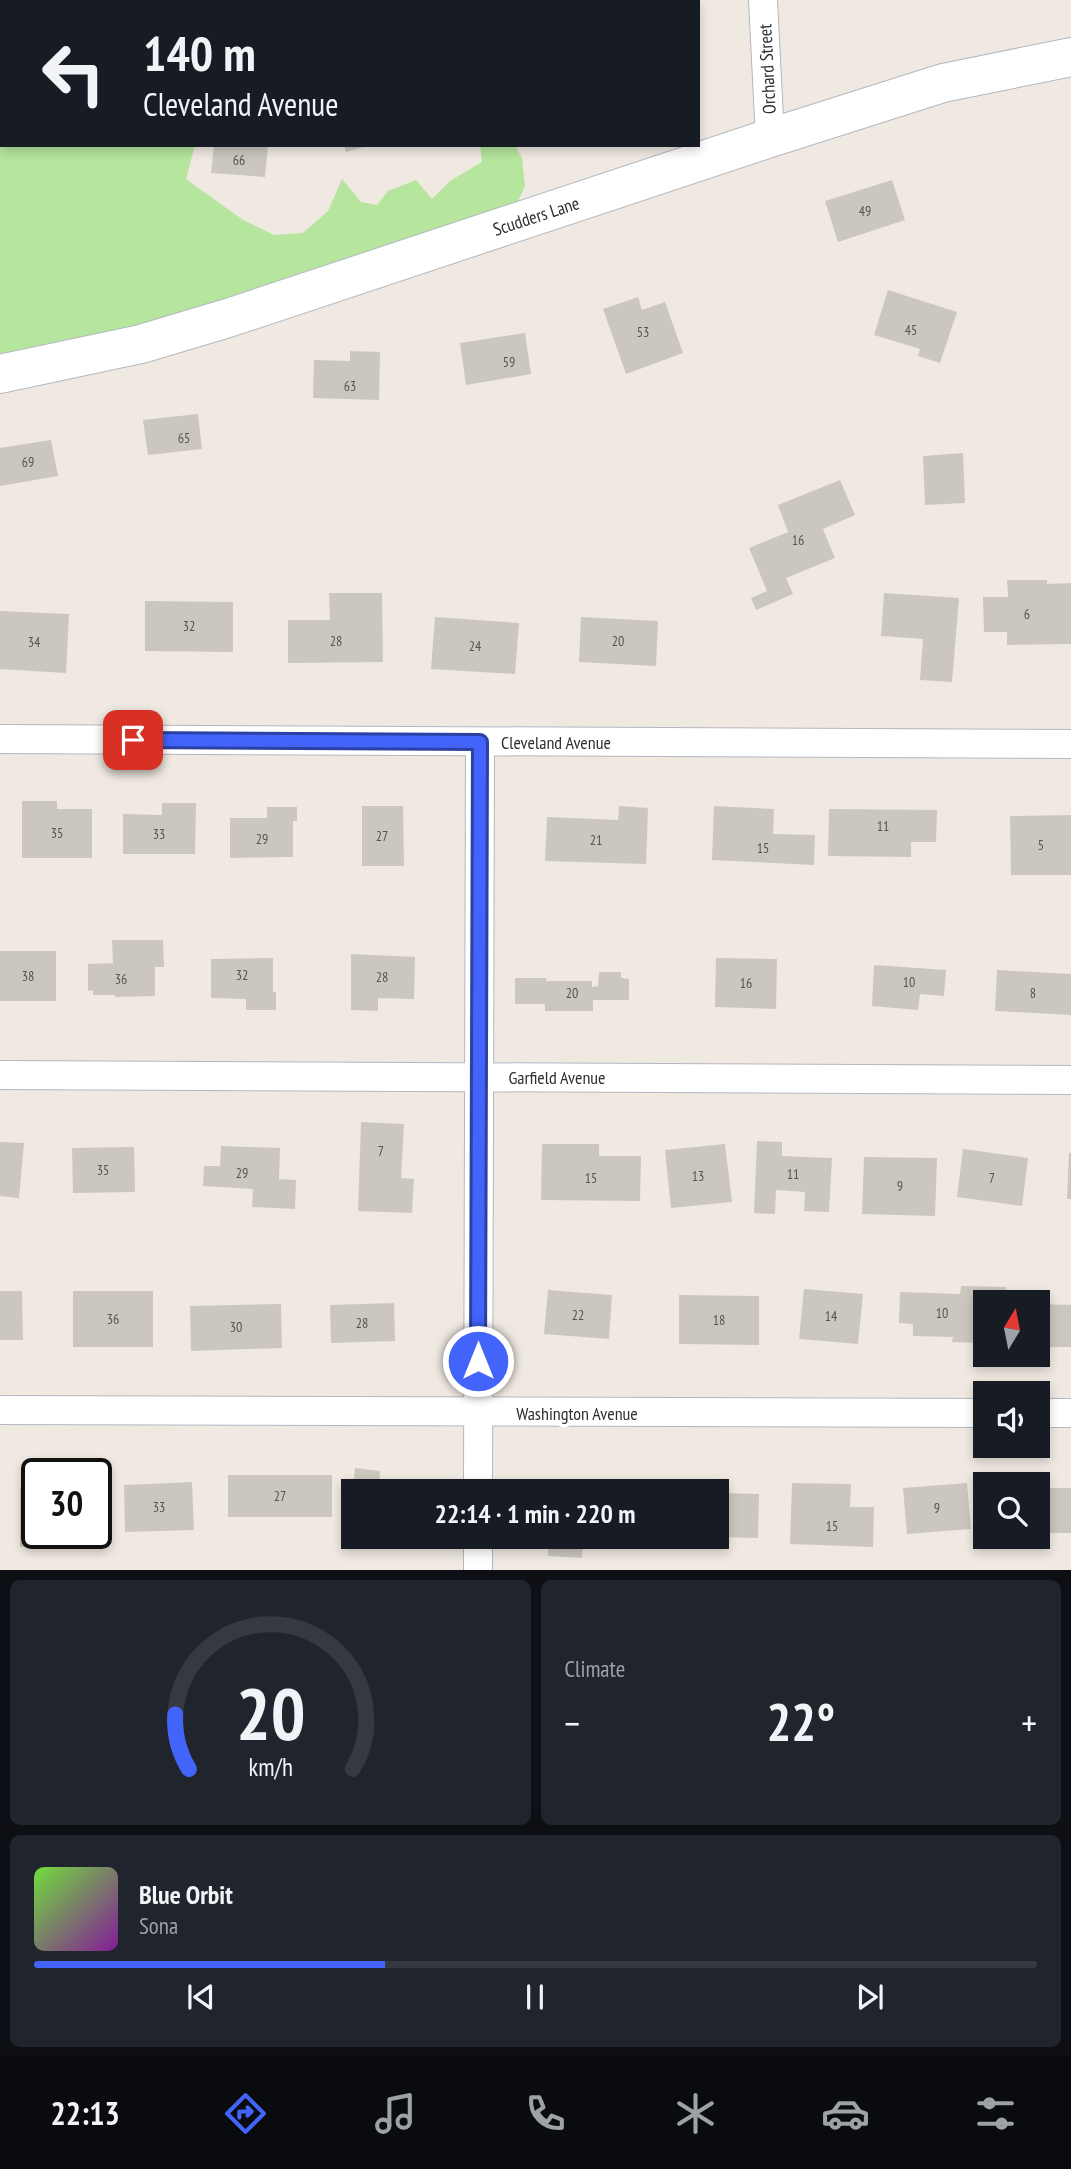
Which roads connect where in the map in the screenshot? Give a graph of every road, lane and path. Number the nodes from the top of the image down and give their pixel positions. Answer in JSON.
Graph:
{"nodes":[{"id":1,"x":763,"y":0,"type":"edge"},
{"id":2,"x":1071,"y":57,"type":"edge"},
{"id":3,"x":770,"y":138,"type":"junction"},
{"id":4,"x":0,"y":374,"type":"edge"},
{"id":5,"x":0,"y":739,"type":"edge"},
{"id":6,"x":480,"y":742,"type":"junction"},
{"id":7,"x":1071,"y":744,"type":"edge"},
{"id":8,"x":0,"y":1075,"type":"edge"},
{"id":9,"x":479,"y":1076,"type":"junction"},
{"id":10,"x":1071,"y":1080,"type":"edge"},
{"id":11,"x":0,"y":1410,"type":"edge"},
{"id":12,"x":478,"y":1413,"type":"junction"},
{"id":13,"x":973,"y":1413,"type":"edge"},
{"id":14,"x":1050,"y":1413,"type":"edge"},
{"id":15,"x":1071,"y":1413,"type":"edge"},
{"id":16,"x":478,"y":1479,"type":"edge"},
{"id":17,"x":478,"y":1549,"type":"edge"},
{"id":18,"x":478,"y":1570,"type":"edge"}],
"edges":[{"from":1,"to":3,"type":"street","name":"Orchard Street"},
{"from":2,"to":3,"type":"street","name":"Scudders Lane"},
{"from":3,"to":4,"type":"street","name":"Scudders Lane"},
{"from":5,"to":6,"type":"street","name":"Cleveland Avenue"},
{"from":6,"to":7,"type":"street","name":"Cleveland Avenue"},
{"from":6,"to":9,"type":"street"},
{"from":8,"to":9,"type":"street","name":"Garfield Avenue"},
{"from":9,"to":10,"type":"street","name":"Garfield Avenue"},
{"from":9,"to":12,"type":"street"},
{"from":11,"to":12,"type":"street","name":"Washington Avenue"},
{"from":12,"to":13,"type":"street","name":"Washington Avenue"},
{"from":12,"to":16,"type":"street"},
{"from":14,"to":15,"type":"street"},
{"from":17,"to":18,"type":"street"}]}
